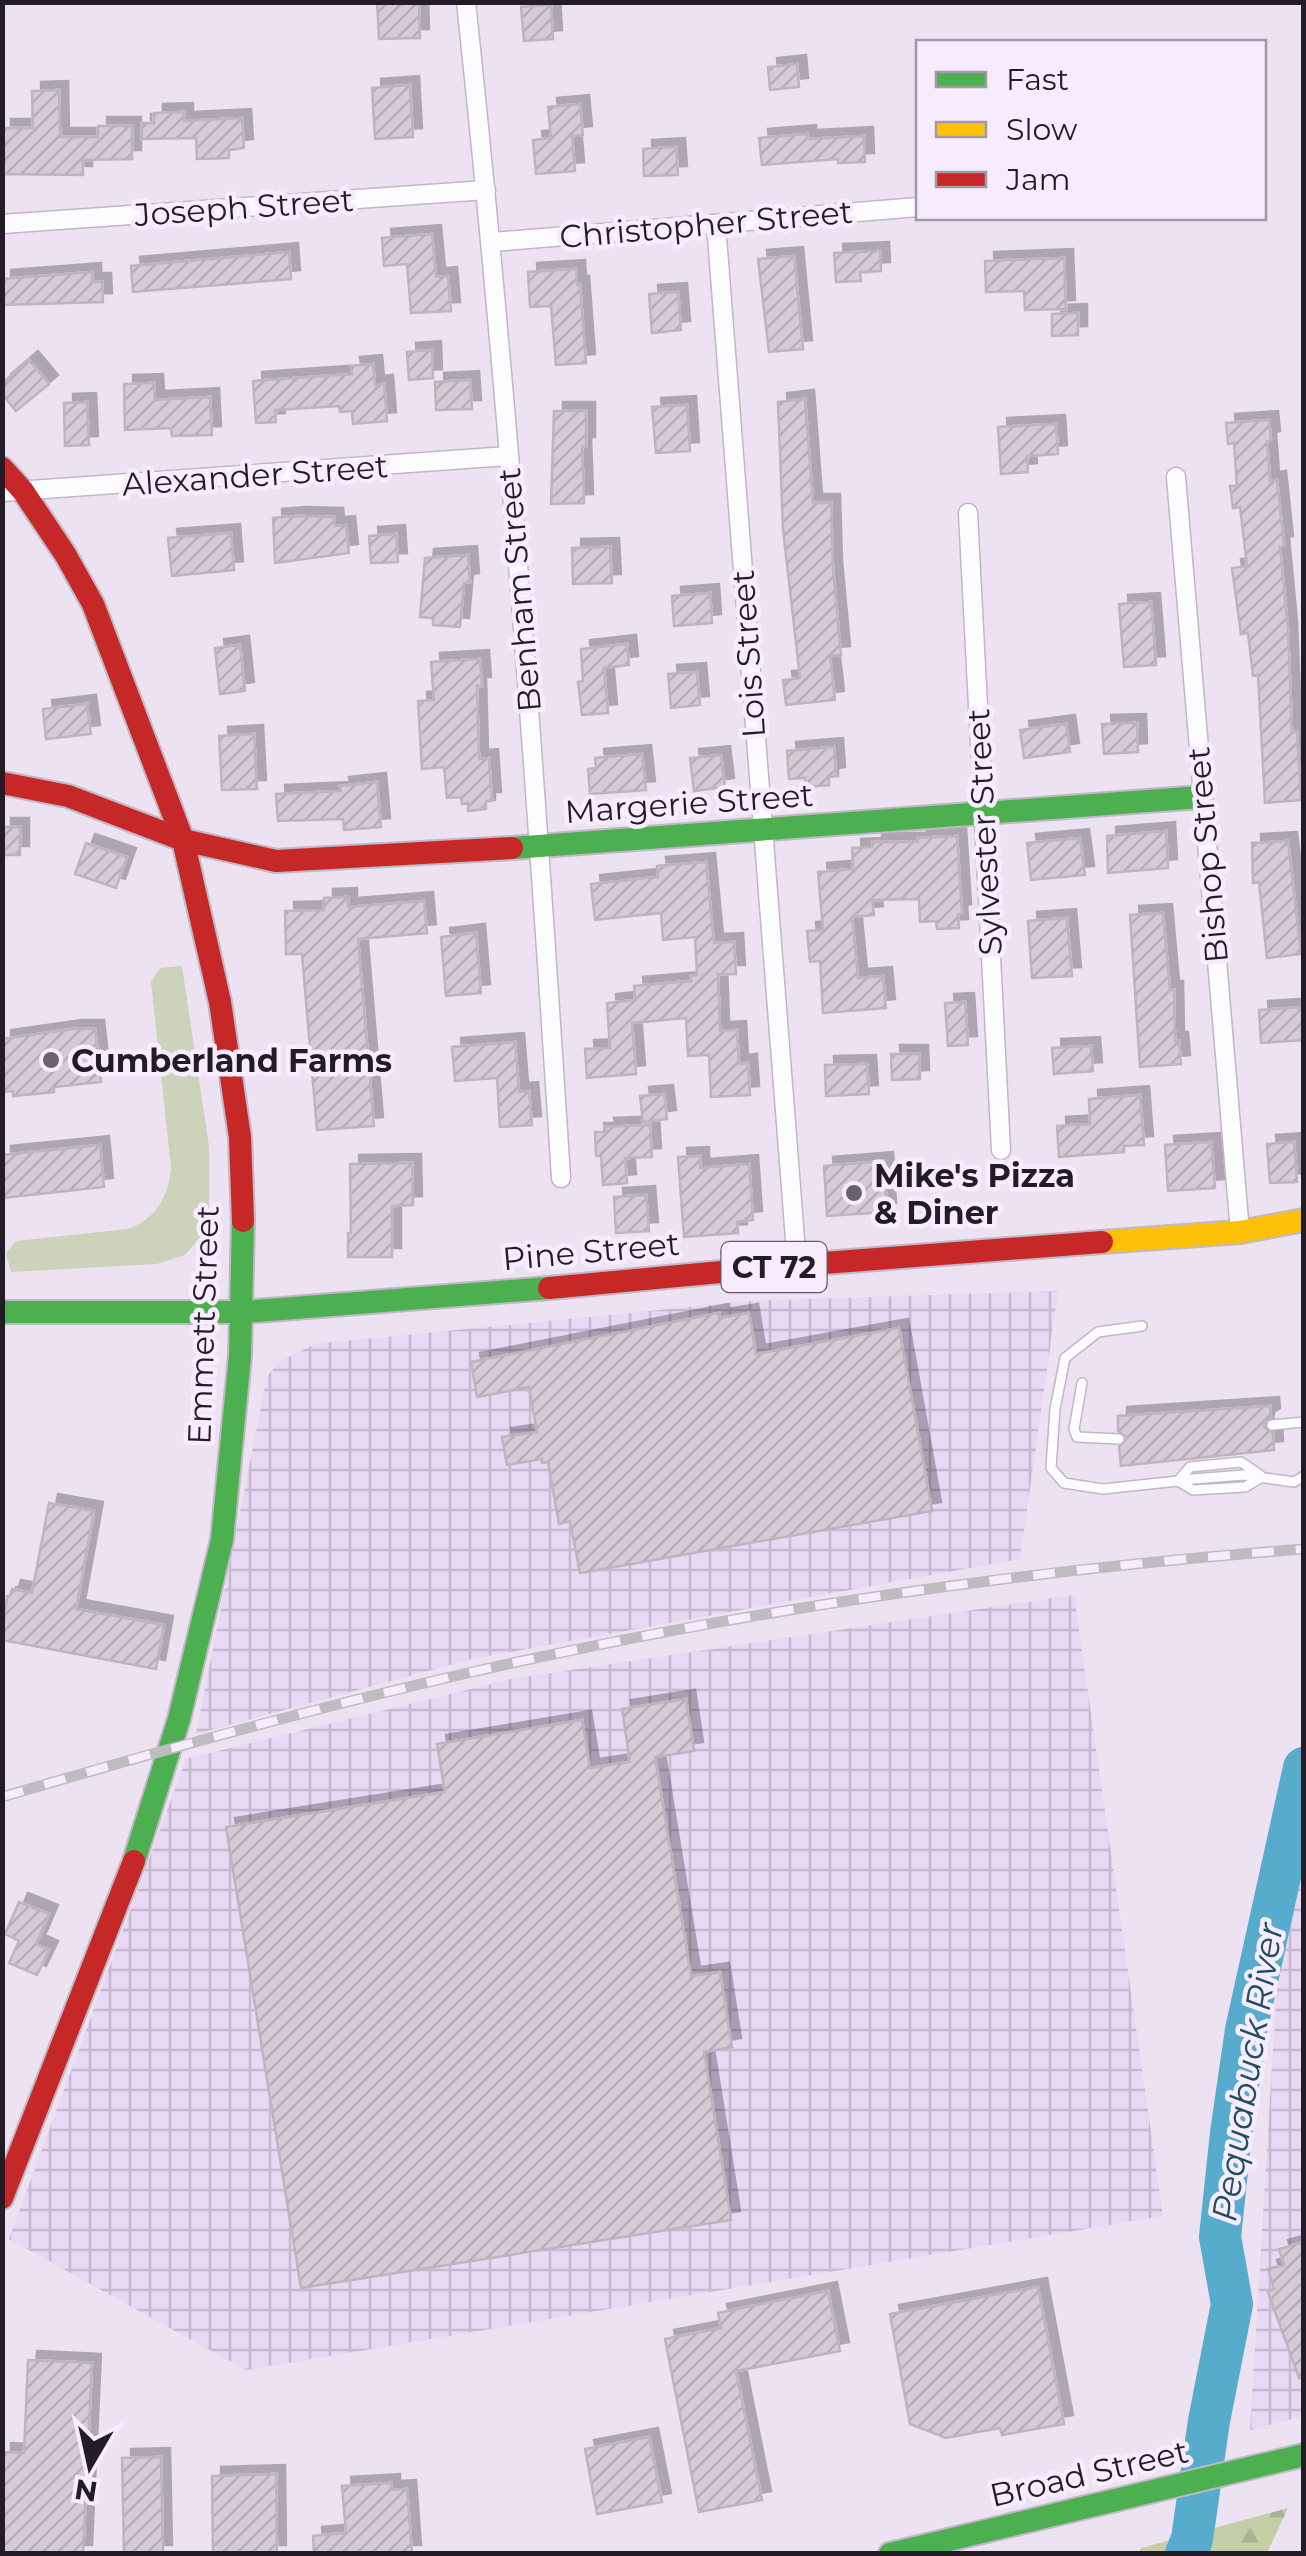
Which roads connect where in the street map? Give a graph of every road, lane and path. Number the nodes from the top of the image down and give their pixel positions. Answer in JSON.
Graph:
{"nodes":[{"id":1,"x":466,"y":2,"type":"edge"},
{"id":2,"x":486,"y":190,"type":"junction"},
{"id":3,"x":916,"y":207,"type":"edge"},
{"id":4,"x":2,"y":224,"type":"edge"},
{"id":5,"x":716,"y":224,"type":"junction"},
{"id":6,"x":492,"y":242,"type":"junction"},
{"id":7,"x":508,"y":456,"type":"junction"},
{"id":8,"x":2,"y":468,"type":"edge"},
{"id":9,"x":1176,"y":478,"type":"dead end"},
{"id":10,"x":13,"y":492,"type":"edge"},
{"id":11,"x":968,"y":514,"type":"dead end"},
{"id":12,"x":2,"y":783,"type":"edge"},
{"id":13,"x":1201,"y":797,"type":"junction"},
{"id":14,"x":983,"y":814,"type":"junction"},
{"id":15,"x":762,"y":830,"type":"junction"},
{"id":16,"x":183,"y":840,"type":"junction"},
{"id":17,"x":540,"y":847,"type":"junction"},
{"id":18,"x":1001,"y":1150,"type":"dead end"},
{"id":19,"x":561,"y":1178,"type":"dead end"},
{"id":20,"x":1304,"y":1220,"type":"edge"},
{"id":21,"x":1240,"y":1232,"type":"junction"},
{"id":22,"x":797,"y":1265,"type":"junction"},
{"id":23,"x":2,"y":1312,"type":"edge"},
{"id":24,"x":243,"y":1312,"type":"junction"},
{"id":25,"x":1142,"y":1326,"type":"dead end"},
{"id":26,"x":1082,"y":1383,"type":"dead end"},
{"id":27,"x":1304,"y":1422,"type":"edge"},
{"id":28,"x":1272,"y":1424,"type":"dead end"},
{"id":29,"x":1119,"y":1439,"type":"dead end"},
{"id":30,"x":1304,"y":1476,"type":"edge"},
{"id":31,"x":1262,"y":1477,"type":"junction"},
{"id":32,"x":1178,"y":1480,"type":"junction"},
{"id":33,"x":2,"y":2198,"type":"edge"},
{"id":34,"x":1304,"y":2455,"type":"edge"},
{"id":35,"x":890,"y":2554,"type":"edge"}],
"edges":[{"from":1,"to":2,"type":"street","name":"Benham Street"},
{"from":2,"to":4,"type":"street","name":"Joseph Street"},
{"from":2,"to":6,"type":"street","name":"Benham Street"},
{"from":3,"to":5,"type":"street","name":"Christopher Street"},
{"from":5,"to":6,"type":"street","name":"Christopher Street"},
{"from":5,"to":15,"type":"street","name":"Lois Street"},
{"from":6,"to":7,"type":"street","name":"Benham Street"},
{"from":7,"to":10,"type":"street","name":"Alexander Street"},
{"from":7,"to":17,"type":"street","name":"Benham Street"},
{"from":8,"to":10,"type":"main road","name":"Emmett Street"},
{"from":9,"to":13,"type":"street","name":"Bishop Street"},
{"from":10,"to":16,"type":"main road","name":"Emmett Street"},
{"from":11,"to":14,"type":"street","name":"Sylvester Street"},
{"from":12,"to":16,"type":"main road","name":"Margerie Street"},
{"from":13,"to":14,"type":"main road","name":"Margerie Street"},
{"from":13,"to":21,"type":"street","name":"Bishop Street"},
{"from":14,"to":15,"type":"main road","name":"Margerie Street"},
{"from":14,"to":18,"type":"street","name":"Sylvester Street"},
{"from":15,"to":17,"type":"main road","name":"Margerie Street"},
{"from":15,"to":22,"type":"street","name":"Lois Street"},
{"from":16,"to":17,"type":"main road","name":"Margerie Street"},
{"from":16,"to":24,"type":"main road","name":"Emmett Street"},
{"from":17,"to":19,"type":"street","name":"Benham Street"},
{"from":20,"to":21,"type":"main road","name":"Pine Street","number":"CT 72"},
{"from":21,"to":22,"type":"main road","name":"Pine Street","number":"CT 72"},
{"from":22,"to":24,"type":"main road","name":"Pine Street","number":"CT 72"},
{"from":23,"to":24,"type":"main road","name":"Pine Street","number":"CT 72"},
{"from":24,"to":33,"type":"main road","name":"Emmett Street"},
{"from":25,"to":32,"type":"lane"},
{"from":26,"to":29,"type":"lane"},
{"from":27,"to":28,"type":"lane"},
{"from":30,"to":31,"type":"lane"},
{"from":31,"to":32,"type":"lane"},
{"from":31,"to":32,"type":"lane"},
{"from":34,"to":35,"type":"main road","name":"Broad Street"}]}
